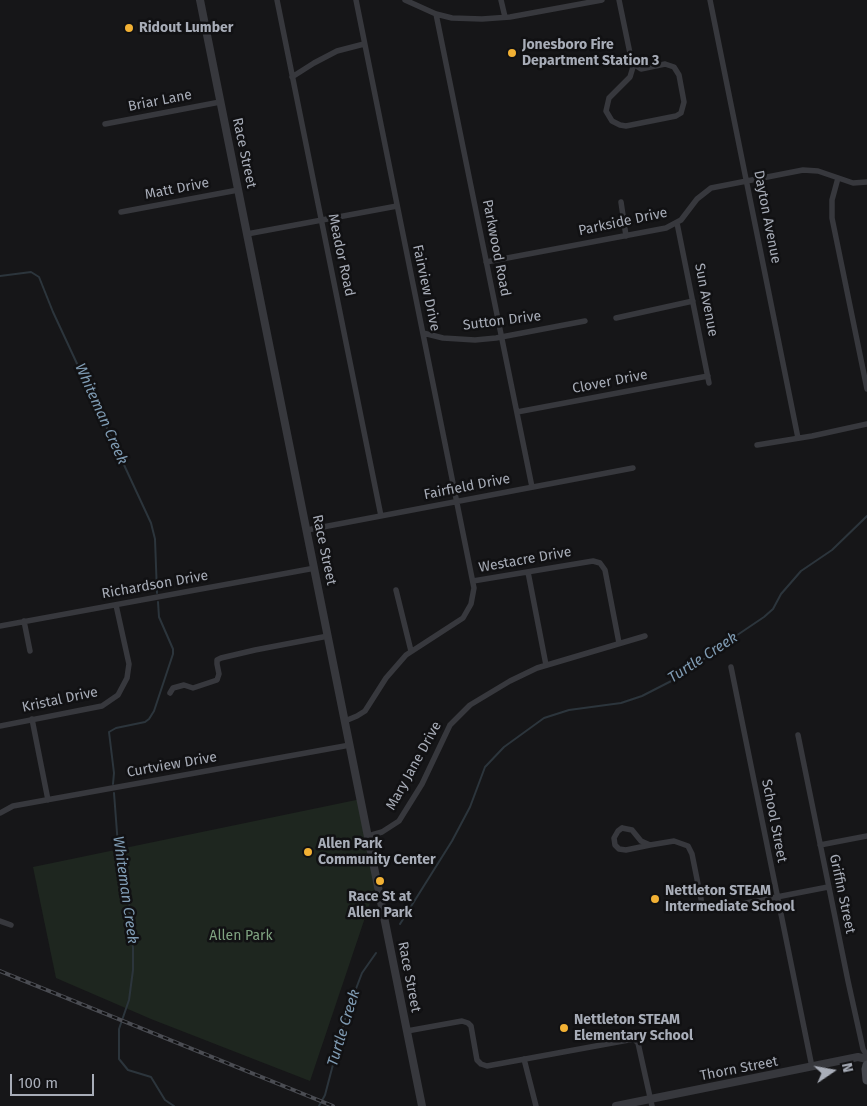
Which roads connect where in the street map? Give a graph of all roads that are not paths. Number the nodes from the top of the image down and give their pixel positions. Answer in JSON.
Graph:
{"nodes":[{"id":1,"x":200,"y":0,"type":"edge"},
{"id":2,"x":277,"y":0,"type":"edge"},
{"id":3,"x":356,"y":0,"type":"edge"},
{"id":4,"x":405,"y":0,"type":"edge"},
{"id":5,"x":501,"y":0,"type":"edge"},
{"id":6,"x":602,"y":0,"type":"edge"},
{"id":7,"x":619,"y":0,"type":"edge"},
{"id":8,"x":710,"y":0,"type":"edge"},
{"id":9,"x":436,"y":14,"type":"junction"},
{"id":10,"x":505,"y":18,"type":"junction"},
{"id":11,"x":364,"y":44,"type":"junction"},
{"id":12,"x":635,"y":66,"type":"junction"},
{"id":13,"x":292,"y":78,"type":"junction"},
{"id":14,"x":220,"y":102,"type":"junction"},
{"id":15,"x":105,"y":124,"type":"dead end"},
{"id":16,"x":838,"y":178,"type":"junction"},
{"id":17,"x":747,"y":181,"type":"junction"},
{"id":18,"x":867,"y":182,"type":"edge"},
{"id":19,"x":238,"y":190,"type":"junction"},
{"id":20,"x":621,"y":202,"type":"dead end"},
{"id":21,"x":397,"y":206,"type":"junction"},
{"id":22,"x":121,"y":212,"type":"dead end"},
{"id":23,"x":320,"y":220,"type":"junction"},
{"id":24,"x":677,"y":223,"type":"junction"},
{"id":25,"x":247,"y":234,"type":"junction"},
{"id":26,"x":626,"y":236,"type":"junction"},
{"id":27,"x":486,"y":262,"type":"junction"},
{"id":28,"x":693,"y":301,"type":"junction"},
{"id":29,"x":616,"y":318,"type":"dead end"},
{"id":30,"x":585,"y":321,"type":"dead end"},
{"id":31,"x":423,"y":333,"type":"junction"},
{"id":32,"x":501,"y":337,"type":"junction"},
{"id":33,"x":709,"y":380,"type":"joint"},
{"id":34,"x":867,"y":389,"type":"edge"},
{"id":35,"x":517,"y":412,"type":"junction"},
{"id":36,"x":867,"y":424,"type":"edge"},
{"id":37,"x":798,"y":438,"type":"junction"},
{"id":38,"x":757,"y":445,"type":"dead end"},
{"id":39,"x":633,"y":468,"type":"dead end"},
{"id":40,"x":532,"y":487,"type":"junction"},
{"id":41,"x":456,"y":501,"type":"junction"},
{"id":42,"x":381,"y":516,"type":"junction"},
{"id":43,"x":306,"y":530,"type":"junction"},
{"id":44,"x":314,"y":568,"type":"junction"},
{"id":45,"x":528,"y":572,"type":"junction"},
{"id":46,"x":473,"y":581,"type":"junction"},
{"id":47,"x":396,"y":590,"type":"dead end"},
{"id":48,"x":116,"y":604,"type":"junction"},
{"id":49,"x":24,"y":621,"type":"junction"},
{"id":50,"x":0,"y":626,"type":"edge"},
{"id":51,"x":328,"y":636,"type":"junction"},
{"id":52,"x":645,"y":636,"type":"dead end"},
{"id":53,"x":619,"y":643,"type":"junction"},
{"id":54,"x":30,"y":651,"type":"dead end"},
{"id":55,"x":411,"y":651,"type":"junction"},
{"id":56,"x":546,"y":665,"type":"junction"},
{"id":57,"x":731,"y":667,"type":"dead end"},
{"id":58,"x":170,"y":694,"type":"dead end"},
{"id":59,"x":32,"y":718,"type":"junction"},
{"id":60,"x":345,"y":721,"type":"junction"},
{"id":61,"x":0,"y":726,"type":"edge"},
{"id":62,"x":798,"y":735,"type":"dead end"},
{"id":63,"x":350,"y":745,"type":"junction"},
{"id":64,"x":48,"y":800,"type":"junction"},
{"id":65,"x":0,"y":813,"type":"edge"},
{"id":66,"x":368,"y":836,"type":"junction"},
{"id":67,"x":867,"y":836,"type":"edge"},
{"id":68,"x":650,"y":845,"type":"junction"},
{"id":69,"x":820,"y":845,"type":"junction"},
{"id":70,"x":828,"y":887,"type":"junction"},
{"id":71,"x":777,"y":897,"type":"junction"},
{"id":72,"x":0,"y":921,"type":"edge"},
{"id":73,"x":11,"y":925,"type":"dead end"},
{"id":74,"x":407,"y":1030,"type":"junction"},
{"id":75,"x":867,"y":1057,"type":"edge"},
{"id":76,"x":524,"y":1059,"type":"junction"},
{"id":77,"x":867,"y":1065,"type":"edge"},
{"id":78,"x":812,"y":1067,"type":"junction"},
{"id":79,"x":867,"y":1080,"type":"edge"},
{"id":80,"x":651,"y":1103,"type":"edge"},
{"id":81,"x":422,"y":1106,"type":"edge"},
{"id":82,"x":536,"y":1106,"type":"edge"},
{"id":83,"x":616,"y":1106,"type":"edge"}],
"edges":[{"from":1,"to":14,"type":"street","name":"Race Street"},
{"from":2,"to":13,"type":"street","name":"Meador Road"},
{"from":3,"to":11,"type":"street","name":"Fairview Drive"},
{"from":4,"to":9,"type":"street"},
{"from":5,"to":10,"type":"street"},
{"from":6,"to":10,"type":"street"},
{"from":7,"to":12,"type":"street"},
{"from":8,"to":17,"type":"street","name":"Dayton Avenue"},
{"from":9,"to":10,"type":"street"},
{"from":9,"to":27,"type":"street","name":"Parkwood Road"},
{"from":11,"to":13,"type":"street"},
{"from":11,"to":21,"type":"street","name":"Fairview Drive"},
{"from":12,"to":12,"type":"street"},
{"from":13,"to":23,"type":"street","name":"Meador Road"},
{"from":14,"to":15,"type":"street","name":"Briar Lane"},
{"from":14,"to":19,"type":"street","name":"Race Street"},
{"from":16,"to":17,"type":"street","name":"Parkside Drive"},
{"from":16,"to":18,"type":"street","name":"Parkside Drive"},
{"from":16,"to":34,"type":"street"},
{"from":17,"to":24,"type":"street","name":"Parkside Drive"},
{"from":17,"to":37,"type":"street","name":"Dayton Avenue"},
{"from":19,"to":22,"type":"street","name":"Matt Drive"},
{"from":19,"to":25,"type":"street","name":"Race Street"},
{"from":20,"to":26,"type":"street"},
{"from":21,"to":23,"type":"street"},
{"from":21,"to":31,"type":"street","name":"Fairview Drive"},
{"from":23,"to":25,"type":"street"},
{"from":23,"to":42,"type":"street","name":"Meador Road"},
{"from":24,"to":26,"type":"street","name":"Parkside Drive"},
{"from":24,"to":28,"type":"street","name":"Sun Avenue"},
{"from":25,"to":43,"type":"street","name":"Race Street"},
{"from":26,"to":27,"type":"street","name":"Parkside Drive"},
{"from":27,"to":32,"type":"street","name":"Parkwood Road"},
{"from":28,"to":29,"type":"street"},
{"from":28,"to":33,"type":"street","name":"Sun Avenue"},
{"from":30,"to":32,"type":"street","name":"Sutton Drive"},
{"from":31,"to":32,"type":"street","name":"Sutton Drive"},
{"from":31,"to":41,"type":"street","name":"Fairview Drive"},
{"from":32,"to":35,"type":"street","name":"Parkwood Road"},
{"from":33,"to":35,"type":"street","name":"Clover Drive"},
{"from":35,"to":40,"type":"street","name":"Parkwood Road"},
{"from":36,"to":37,"type":"street"},
{"from":37,"to":38,"type":"street"},
{"from":39,"to":40,"type":"street","name":"Fairfield Drive"},
{"from":40,"to":41,"type":"street","name":"Fairfield Drive"},
{"from":41,"to":42,"type":"street","name":"Fairfield Drive"},
{"from":41,"to":46,"type":"street","name":"Fairview Drive"},
{"from":42,"to":43,"type":"street","name":"Fairfield Drive"},
{"from":43,"to":44,"type":"street","name":"Race Street"},
{"from":44,"to":48,"type":"street","name":"Richardson Drive"},
{"from":44,"to":51,"type":"street","name":"Race Street"},
{"from":45,"to":46,"type":"street","name":"Westacre Drive"},
{"from":45,"to":53,"type":"street","name":"Westacre Drive"},
{"from":45,"to":56,"type":"street"},
{"from":46,"to":55,"type":"street","name":"Westacre Drive"},
{"from":47,"to":55,"type":"street"},
{"from":48,"to":49,"type":"street","name":"Richardson Drive"},
{"from":48,"to":59,"type":"street","name":"Kristal Drive"},
{"from":49,"to":50,"type":"street","name":"Richardson Drive"},
{"from":49,"to":54,"type":"street"},
{"from":51,"to":58,"type":"street"},
{"from":51,"to":60,"type":"street","name":"Race Street"},
{"from":52,"to":53,"type":"street","name":"Mary Jane Drive"},
{"from":53,"to":56,"type":"street","name":"Mary Jane Drive"},
{"from":55,"to":60,"type":"street","name":"Westacre Drive"},
{"from":56,"to":66,"type":"street","name":"Mary Jane Drive"},
{"from":57,"to":71,"type":"street","name":"School Street"},
{"from":59,"to":61,"type":"street","name":"Kristal Drive"},
{"from":59,"to":64,"type":"street"},
{"from":60,"to":63,"type":"street","name":"Race Street"},
{"from":62,"to":69,"type":"street","name":"Griffin Street"},
{"from":63,"to":64,"type":"street","name":"Curtview Drive"},
{"from":63,"to":66,"type":"street","name":"Race Street"},
{"from":64,"to":65,"type":"street","name":"Curtview Drive"},
{"from":66,"to":74,"type":"street","name":"Race Street"},
{"from":67,"to":69,"type":"street"},
{"from":68,"to":68,"type":"street"},
{"from":68,"to":71,"type":"street"},
{"from":69,"to":70,"type":"street","name":"Griffin Street"},
{"from":70,"to":71,"type":"street"},
{"from":70,"to":75,"type":"street","name":"Griffin Street"},
{"from":71,"to":78,"type":"street","name":"School Street"},
{"from":72,"to":73,"type":"street"},
{"from":74,"to":76,"type":"street"},
{"from":74,"to":81,"type":"street","name":"Race Street"},
{"from":75,"to":78,"type":"street","name":"Thorn Street"},
{"from":76,"to":80,"type":"street"},
{"from":76,"to":82,"type":"street"},
{"from":77,"to":79,"type":"main road"},
{"from":78,"to":80,"type":"street","name":"Thorn Street"},
{"from":80,"to":83,"type":"street","name":"Thorn Street"}]}
